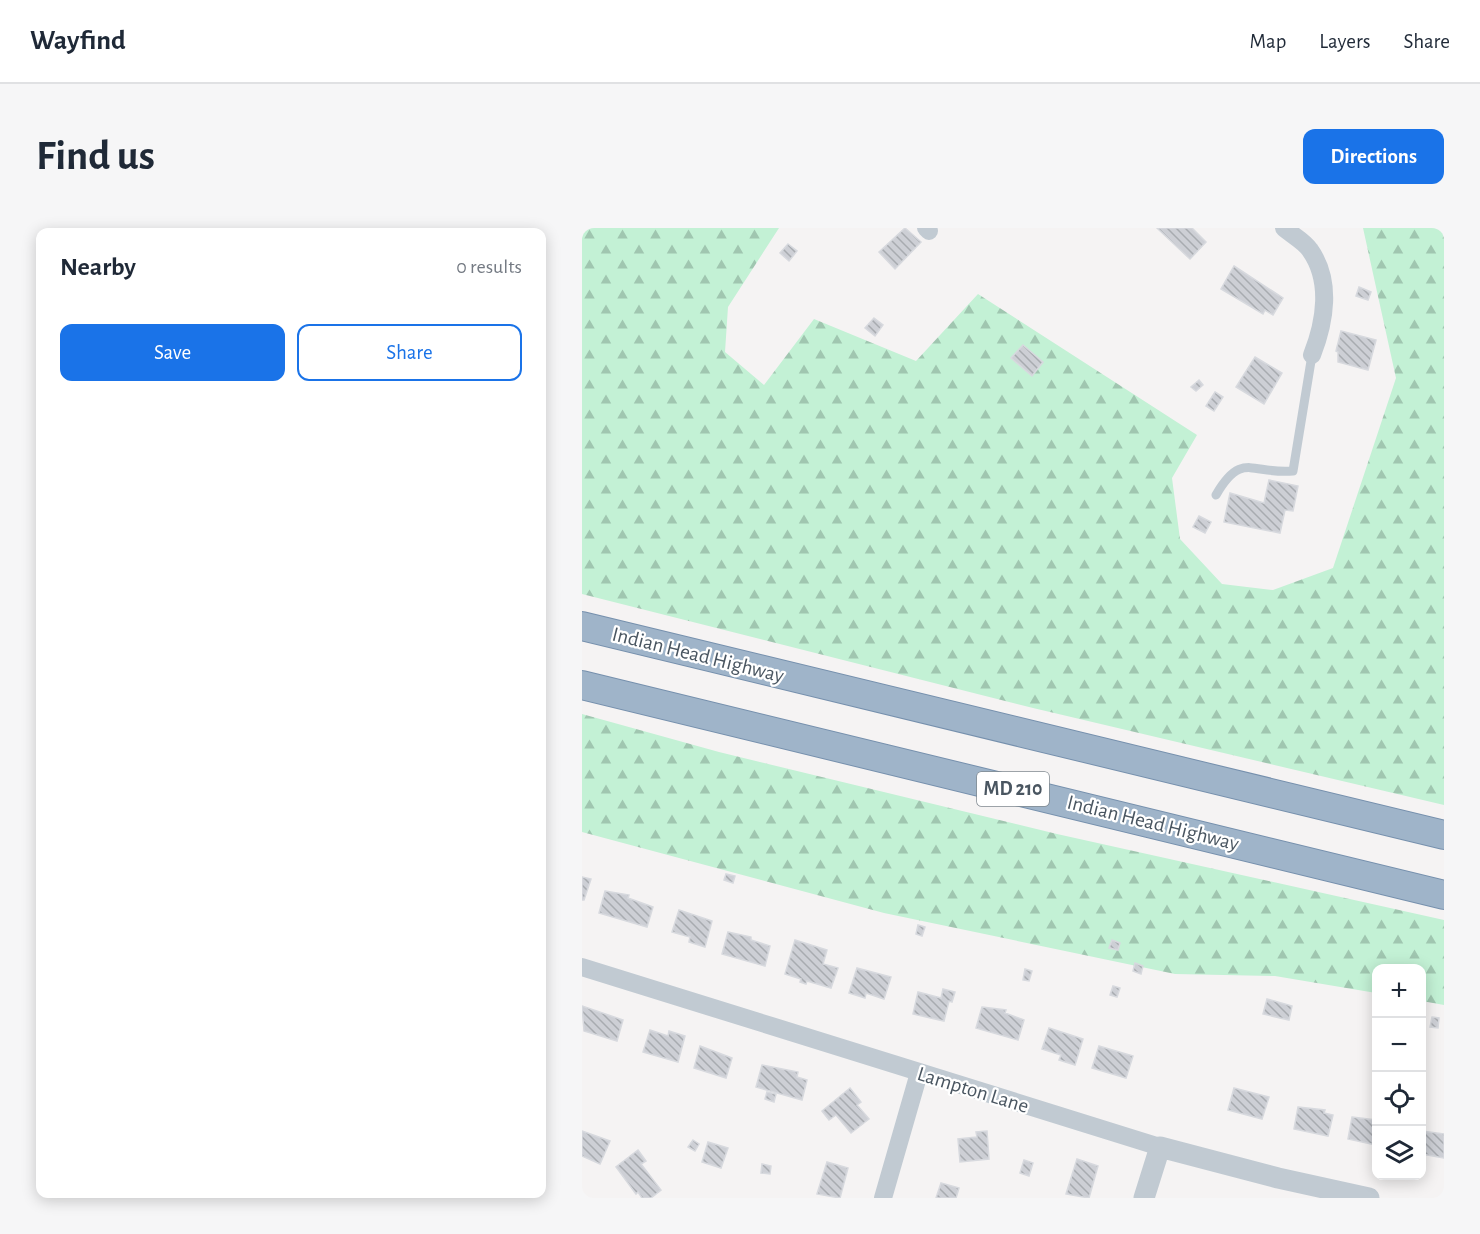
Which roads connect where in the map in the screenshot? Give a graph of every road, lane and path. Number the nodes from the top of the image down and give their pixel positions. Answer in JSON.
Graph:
{"nodes":[{"id":1,"x":1284,"y":228,"type":"edge"},
{"id":2,"x":1312,"y":355,"type":"joint"},
{"id":3,"x":1216,"y":495,"type":"dead end"},
{"id":4,"x":582,"y":626,"type":"edge"},
{"id":5,"x":582,"y":685,"type":"edge"},
{"id":6,"x":1444,"y":836,"type":"edge"},
{"id":7,"x":1444,"y":895,"type":"edge"},
{"id":8,"x":582,"y":967,"type":"edge"},
{"id":9,"x":919,"y":1073,"type":"junction"},
{"id":10,"x":1160,"y":1147,"type":"junction"},
{"id":11,"x":883,"y":1198,"type":"edge"},
{"id":12,"x":1143,"y":1198,"type":"edge"},
{"id":13,"x":1368,"y":1198,"type":"edge"}],
"edges":[{"from":1,"to":2,"type":"street"},
{"from":2,"to":3,"type":"lane"},
{"from":4,"to":6,"type":"highway","name":"Indian Head Highway","number":"MD 210"},
{"from":5,"to":7,"type":"highway","name":"Indian Head Highway","number":"MD 210"},
{"from":8,"to":9,"type":"street","name":"Lampton Lane"},
{"from":9,"to":10,"type":"street","name":"Lampton Lane"},
{"from":9,"to":11,"type":"street"},
{"from":10,"to":12,"type":"street"},
{"from":10,"to":13,"type":"street","name":"Lampton Lane"}]}
